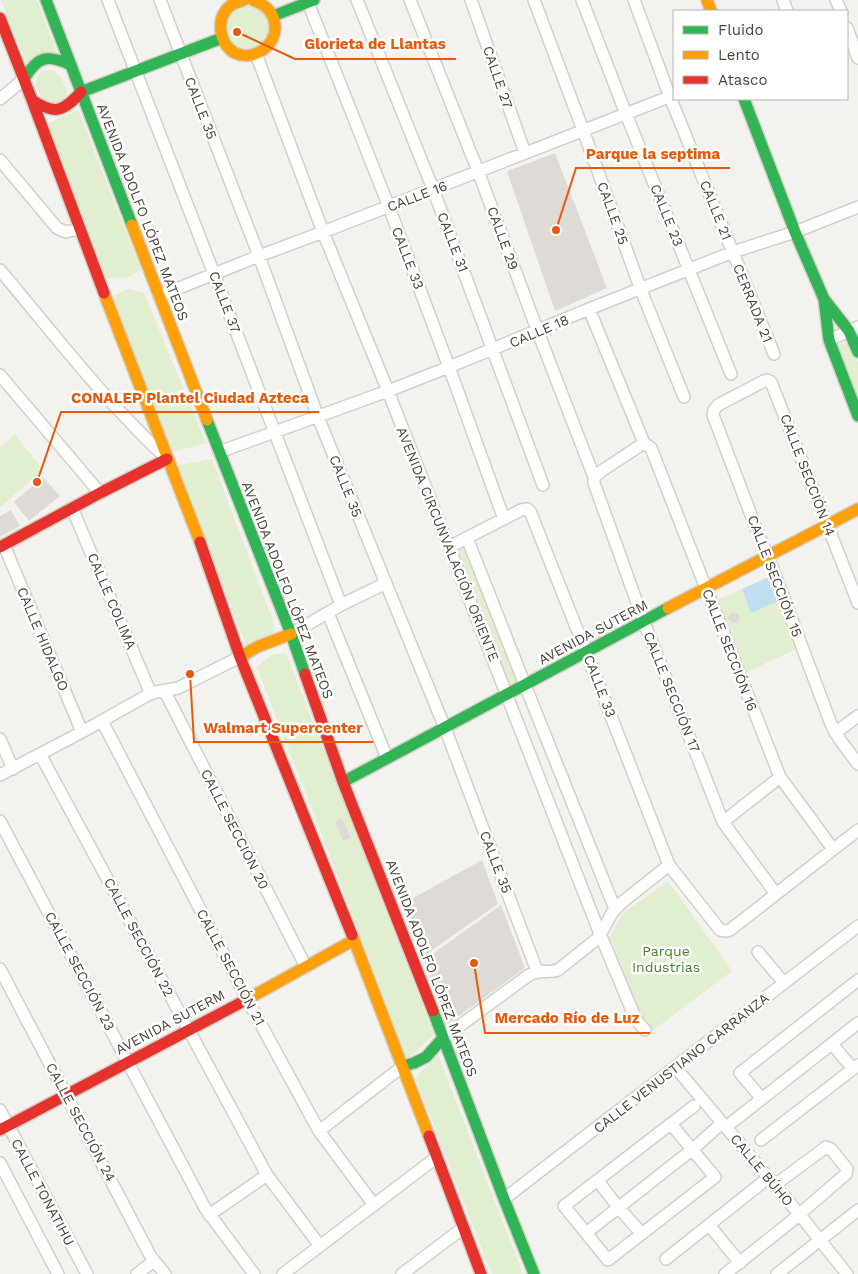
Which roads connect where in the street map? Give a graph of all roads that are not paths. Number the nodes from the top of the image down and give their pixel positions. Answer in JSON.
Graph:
{"nodes":[{"id":1,"x":46,"y":0,"type":"edge"},
{"id":2,"x":108,"y":0,"type":"edge"},
{"id":3,"x":160,"y":0,"type":"edge"},
{"id":4,"x":252,"y":0,"type":"edge"},
{"id":5,"x":358,"y":0,"type":"edge"},
{"id":6,"x":410,"y":0,"type":"edge"},
{"id":7,"x":471,"y":0,"type":"edge"},
{"id":8,"x":534,"y":0,"type":"edge"},
{"id":9,"x":582,"y":0,"type":"edge"},
{"id":10,"x":634,"y":0,"type":"edge"},
{"id":11,"x":237,"y":1,"type":"edge"},
{"id":12,"x":310,"y":1,"type":"edge"},
{"id":13,"x":273,"y":16,"type":"junction"},
{"id":14,"x":0,"y":18,"type":"edge"},
{"id":15,"x":848,"y":31,"type":"edge"},
{"id":16,"x":222,"y":38,"type":"junction"},
{"id":17,"x":0,"y":40,"type":"edge"},
{"id":18,"x":13,"y":51,"type":"junction"},
{"id":19,"x":180,"y":54,"type":"junction"},
{"id":20,"x":256,"y":54,"type":"junction"},
{"id":21,"x":858,"y":58,"type":"edge"},
{"id":22,"x":71,"y":65,"type":"junction"},
{"id":23,"x":135,"y":71,"type":"junction"},
{"id":24,"x":24,"y":79,"type":"junction"},
{"id":25,"x":81,"y":92,"type":"junction"},
{"id":26,"x":672,"y":96,"type":"edge"},
{"id":27,"x":0,"y":99,"type":"edge"},
{"id":28,"x":32,"y":100,"type":"junction"},
{"id":29,"x":674,"y":100,"type":"edge"},
{"id":30,"x":744,"y":100,"type":"edge"},
{"id":31,"x":626,"y":114,"type":"junction"},
{"id":32,"x":583,"y":130,"type":"junction"},
{"id":33,"x":525,"y":153,"type":"junction"},
{"id":34,"x":0,"y":160,"type":"edge"},
{"id":35,"x":478,"y":172,"type":"junction"},
{"id":36,"x":433,"y":190,"type":"junction"},
{"id":37,"x":388,"y":207,"type":"junction"},
{"id":38,"x":858,"y":207,"type":"edge"},
{"id":39,"x":79,"y":229,"type":"junction"},
{"id":40,"x":323,"y":232,"type":"junction"},
{"id":41,"x":795,"y":232,"type":"junction"},
{"id":42,"x":733,"y":252,"type":"junction"},
{"id":43,"x":258,"y":256,"type":"junction"},
{"id":44,"x":0,"y":270,"type":"edge"},
{"id":45,"x":688,"y":270,"type":"junction"},
{"id":46,"x":214,"y":274,"type":"junction"},
{"id":47,"x":641,"y":290,"type":"junction"},
{"id":48,"x":159,"y":296,"type":"junction"},
{"id":49,"x":824,"y":299,"type":"junction"},
{"id":50,"x":589,"y":310,"type":"junction"},
{"id":51,"x":854,"y":329,"type":"edge"},
{"id":52,"x":538,"y":332,"type":"junction"},
{"id":53,"x":829,"y":340,"type":"junction"},
{"id":54,"x":493,"y":349,"type":"junction"},
{"id":55,"x":858,"y":352,"type":"edge"},
{"id":56,"x":774,"y":354,"type":"dead end"},
{"id":57,"x":450,"y":368,"type":"junction"},
{"id":58,"x":730,"y":374,"type":"dead end"},
{"id":59,"x":0,"y":375,"type":"edge"},
{"id":60,"x":388,"y":391,"type":"junction"},
{"id":61,"x":739,"y":395,"type":"joint"},
{"id":62,"x":684,"y":397,"type":"dead end"},
{"id":63,"x":858,"y":416,"type":"edge"},
{"id":64,"x":318,"y":417,"type":"junction"},
{"id":65,"x":275,"y":432,"type":"junction"},
{"id":66,"x":644,"y":444,"type":"junction"},
{"id":67,"x":219,"y":452,"type":"junction"},
{"id":68,"x":167,"y":459,"type":"junction"},
{"id":69,"x":594,"y":477,"type":"junction"},
{"id":70,"x":543,"y":485,"type":"dead end"},
{"id":71,"x":100,"y":493,"type":"junction"},
{"id":72,"x":72,"y":508,"type":"junction"},
{"id":73,"x":858,"y":509,"type":"edge"},
{"id":74,"x":504,"y":519,"type":"junction"},
{"id":75,"x":828,"y":525,"type":"junction"},
{"id":76,"x":467,"y":538,"type":"junction"},
{"id":77,"x":2,"y":546,"type":"edge"},
{"id":78,"x":449,"y":547,"type":"junction"},
{"id":79,"x":768,"y":556,"type":"junction"},
{"id":80,"x":386,"y":583,"type":"junction"},
{"id":81,"x":706,"y":588,"type":"junction"},
{"id":82,"x":858,"y":603,"type":"edge"},
{"id":83,"x":341,"y":605,"type":"junction"},
{"id":84,"x":328,"y":613,"type":"junction"},
{"id":85,"x":644,"y":622,"type":"junction"},
{"id":86,"x":291,"y":634,"type":"junction"},
{"id":87,"x":586,"y":652,"type":"junction"},
{"id":88,"x":240,"y":657,"type":"junction"},
{"id":89,"x":525,"y":685,"type":"junction"},
{"id":90,"x":164,"y":690,"type":"junction"},
{"id":91,"x":151,"y":694,"type":"junction"},
{"id":92,"x":507,"y":694,"type":"junction"},
{"id":93,"x":858,"y":716,"type":"edge"},
{"id":94,"x":102,"y":721,"type":"junction"},
{"id":95,"x":445,"y":728,"type":"junction"},
{"id":96,"x":82,"y":732,"type":"junction"},
{"id":97,"x":835,"y":733,"type":"junction"},
{"id":98,"x":0,"y":739,"type":"edge"},
{"id":99,"x":40,"y":754,"type":"junction"},
{"id":100,"x":387,"y":758,"type":"junction"},
{"id":101,"x":858,"y":764,"type":"edge"},
{"id":102,"x":13,"y":769,"type":"junction"},
{"id":103,"x":0,"y":775,"type":"edge"},
{"id":104,"x":780,"y":777,"type":"junction"},
{"id":105,"x":343,"y":782,"type":"junction"},
{"id":106,"x":0,"y":821,"type":"edge"},
{"id":107,"x":723,"y":822,"type":"junction"},
{"id":108,"x":858,"y":830,"type":"edge"},
{"id":109,"x":833,"y":849,"type":"junction"},
{"id":110,"x":669,"y":865,"type":"junction"},
{"id":111,"x":776,"y":894,"type":"junction"},
{"id":112,"x":615,"y":909,"type":"junction"},
{"id":113,"x":858,"y":926,"type":"edge"},
{"id":114,"x":600,"y":934,"type":"junction"},
{"id":115,"x":354,"y":940,"type":"junction"},
{"id":116,"x":758,"y":952,"type":"dead end"},
{"id":117,"x":306,"y":967,"type":"junction"},
{"id":118,"x":0,"y":969,"type":"edge"},
{"id":119,"x":537,"y":971,"type":"junction"},
{"id":120,"x":784,"y":983,"type":"junction"},
{"id":121,"x":856,"y":985,"type":"edge"},
{"id":122,"x":247,"y":999,"type":"junction"},
{"id":123,"x":858,"y":1023,"type":"edge"},
{"id":124,"x":189,"y":1030,"type":"junction"},
{"id":125,"x":645,"y":1030,"type":"dead end"},
{"id":126,"x":443,"y":1038,"type":"junction"},
{"id":127,"x":832,"y":1044,"type":"junction"},
{"id":128,"x":128,"y":1062,"type":"junction"},
{"id":129,"x":403,"y":1066,"type":"junction"},
{"id":130,"x":675,"y":1067,"type":"junction"},
{"id":131,"x":855,"y":1067,"type":"edge"},
{"id":132,"x":66,"y":1094,"type":"junction"},
{"id":133,"x":762,"y":1099,"type":"junction"},
{"id":134,"x":694,"y":1106,"type":"dead end"},
{"id":135,"x":0,"y":1110,"type":"edge"},
{"id":136,"x":671,"y":1124,"type":"junction"},
{"id":137,"x":724,"y":1125,"type":"junction"},
{"id":138,"x":4,"y":1128,"type":"edge"},
{"id":139,"x":319,"y":1131,"type":"junction"},
{"id":140,"x":761,"y":1140,"type":"dead end"},
{"id":141,"x":692,"y":1149,"type":"junction"},
{"id":142,"x":437,"y":1157,"type":"junction"},
{"id":143,"x":0,"y":1163,"type":"edge"},
{"id":144,"x":266,"y":1175,"type":"junction"},
{"id":145,"x":598,"y":1180,"type":"junction"},
{"id":146,"x":771,"y":1182,"type":"junction"},
{"id":147,"x":504,"y":1198,"type":"junction"},
{"id":148,"x":374,"y":1205,"type":"junction"},
{"id":149,"x":618,"y":1207,"type":"junction"},
{"id":150,"x":858,"y":1210,"type":"edge"},
{"id":151,"x":209,"y":1215,"type":"junction"},
{"id":152,"x":800,"y":1215,"type":"junction"},
{"id":153,"x":709,"y":1225,"type":"junction"},
{"id":154,"x":463,"y":1228,"type":"junction"},
{"id":155,"x":586,"y":1233,"type":"junction"},
{"id":156,"x":642,"y":1234,"type":"junction"},
{"id":157,"x":820,"y":1240,"type":"junction"},
{"id":158,"x":320,"y":1246,"type":"junction"},
{"id":159,"x":666,"y":1259,"type":"dead end"},
{"id":160,"x":154,"y":1261,"type":"junction"},
{"id":161,"x":740,"y":1263,"type":"junction"},
{"id":162,"x":58,"y":1274,"type":"edge"},
{"id":163,"x":87,"y":1274,"type":"edge"},
{"id":164,"x":137,"y":1274,"type":"edge"},
{"id":165,"x":164,"y":1274,"type":"edge"},
{"id":166,"x":254,"y":1274,"type":"edge"},
{"id":167,"x":283,"y":1274,"type":"edge"},
{"id":168,"x":402,"y":1274,"type":"edge"},
{"id":169,"x":481,"y":1274,"type":"edge"},
{"id":170,"x":534,"y":1274,"type":"edge"},
{"id":171,"x":726,"y":1274,"type":"edge"},
{"id":172,"x":777,"y":1274,"type":"edge"},
{"id":173,"x":847,"y":1274,"type":"edge"}],
"edges":[{"from":1,"to":22,"type":"main road","name":"AVENIDA ADOLFO LÓPEZ MATEOS"},
{"from":2,"to":23,"type":"street","name":"CALLE 37"},
{"from":3,"to":19,"type":"street","name":"CALLE 35"},
{"from":4,"to":13,"type":"main road"},
{"from":5,"to":36,"type":"street","name":"CALLE 31"},
{"from":6,"to":35,"type":"street","name":"CALLE 29"},
{"from":7,"to":33,"type":"street","name":"CALLE 27"},
{"from":8,"to":32,"type":"street","name":"CALLE 25"},
{"from":9,"to":31,"type":"street","name":"CALLE 23"},
{"from":10,"to":26,"type":"street","name":"CALLE 21"},
{"from":11,"to":16,"type":"main road"},
{"from":12,"to":13,"type":"main road"},
{"from":12,"to":37,"type":"street","name":"CALLE 33"},
{"from":13,"to":20,"type":"main road"},
{"from":14,"to":18,"type":"main road"},
{"from":15,"to":21,"type":"street"},
{"from":16,"to":19,"type":"main road"},
{"from":16,"to":20,"type":"main road"},
{"from":17,"to":18,"type":"street"},
{"from":18,"to":24,"type":"main road"},
{"from":19,"to":23,"type":"main road"},
{"from":19,"to":43,"type":"street","name":"CALLE 35"},
{"from":20,"to":40,"type":"street","name":"AVENIDA CIRCUNVALACIÓN ORIENTE"},
{"from":22,"to":24,"type":"main road"},
{"from":22,"to":25,"type":"main road","name":"AVENIDA ADOLFO LÓPEZ MATEOS"},
{"from":23,"to":25,"type":"main road"},
{"from":23,"to":46,"type":"street","name":"CALLE 37"},
{"from":24,"to":27,"type":"street"},
{"from":24,"to":28,"type":"main road"},
{"from":25,"to":28,"type":"main road"},
{"from":25,"to":48,"type":"main road","name":"AVENIDA ADOLFO LÓPEZ MATEOS"},
{"from":26,"to":31,"type":"street","name":"CALLE 16"},
{"from":28,"to":39,"type":"main road"},
{"from":29,"to":42,"type":"street","name":"CALLE 21"},
{"from":30,"to":41,"type":"main road"},
{"from":31,"to":32,"type":"street","name":"CALLE 16"},
{"from":31,"to":45,"type":"street","name":"CALLE 23"},
{"from":32,"to":33,"type":"street","name":"CALLE 16"},
{"from":32,"to":47,"type":"street","name":"CALLE 25"},
{"from":33,"to":35,"type":"street","name":"CALLE 16"},
{"from":34,"to":39,"type":"street"},
{"from":35,"to":36,"type":"street","name":"CALLE 16"},
{"from":35,"to":52,"type":"street","name":"CALLE 29"},
{"from":36,"to":37,"type":"street","name":"CALLE 16"},
{"from":36,"to":54,"type":"street","name":"CALLE 31"},
{"from":37,"to":40,"type":"street","name":"CALLE 16"},
{"from":37,"to":57,"type":"street","name":"CALLE 33"},
{"from":38,"to":41,"type":"street","name":"CALLE 18"},
{"from":39,"to":68,"type":"main road"},
{"from":40,"to":43,"type":"street","name":"CALLE 16"},
{"from":40,"to":60,"type":"street","name":"AVENIDA CIRCUNVALACIÓN ORIENTE"},
{"from":41,"to":42,"type":"street","name":"CALLE 18"},
{"from":41,"to":49,"type":"main road"},
{"from":42,"to":45,"type":"street","name":"CALLE 18"},
{"from":42,"to":56,"type":"street","name":"CERRADA 21"},
{"from":43,"to":46,"type":"street","name":"CALLE 16"},
{"from":43,"to":64,"type":"street","name":"CALLE 35"},
{"from":44,"to":68,"type":"street"},
{"from":45,"to":47,"type":"street","name":"CALLE 18"},
{"from":45,"to":58,"type":"street","name":"CALLE 23"},
{"from":46,"to":48,"type":"street","name":"CALLE 16"},
{"from":46,"to":65,"type":"street","name":"CALLE 37"},
{"from":47,"to":50,"type":"street","name":"CALLE 18"},
{"from":47,"to":62,"type":"street","name":"CALLE 25"},
{"from":48,"to":67,"type":"main road","name":"AVENIDA ADOLFO LÓPEZ MATEOS"},
{"from":49,"to":51,"type":"main road"},
{"from":49,"to":53,"type":"main road"},
{"from":50,"to":52,"type":"street","name":"CALLE 18"},
{"from":50,"to":66,"type":"street"},
{"from":51,"to":53,"type":"street"},
{"from":51,"to":55,"type":"main road"},
{"from":52,"to":54,"type":"street","name":"CALLE 18"},
{"from":52,"to":69,"type":"street","name":"CALLE 29"},
{"from":53,"to":63,"type":"main road"},
{"from":54,"to":57,"type":"street","name":"CALLE 18"},
{"from":54,"to":70,"type":"street","name":"CALLE 31"},
{"from":57,"to":60,"type":"street","name":"CALLE 18"},
{"from":57,"to":74,"type":"street","name":"CALLE 33"},
{"from":59,"to":71,"type":"street"},
{"from":60,"to":64,"type":"street","name":"CALLE 18"},
{"from":60,"to":78,"type":"street","name":"AVENIDA CIRCUNVALACIÓN ORIENTE"},
{"from":61,"to":75,"type":"street","name":"CALLE SECCIÓN 14"},
{"from":61,"to":79,"type":"street","name":"CALLE SECCIÓN 15"},
{"from":64,"to":65,"type":"street","name":"CALLE 18"},
{"from":64,"to":80,"type":"street","name":"CALLE 35"},
{"from":65,"to":67,"type":"street","name":"CALLE 18"},
{"from":65,"to":83,"type":"street","name":"CALLE 37"},
{"from":66,"to":69,"type":"street"},
{"from":66,"to":81,"type":"street","name":"CALLE SECCIÓN 16"},
{"from":67,"to":86,"type":"main road","name":"AVENIDA ADOLFO LÓPEZ MATEOS"},
{"from":68,"to":71,"type":"main road"},
{"from":68,"to":88,"type":"main road"},
{"from":69,"to":85,"type":"street","name":"CALLE SECCIÓN 17"},
{"from":71,"to":72,"type":"main road"},
{"from":72,"to":77,"type":"main road"},
{"from":72,"to":91,"type":"street","name":"CALLE COLIMA"},
{"from":73,"to":75,"type":"main road","name":"AVENIDA SUTERM"},
{"from":74,"to":76,"type":"street"},
{"from":74,"to":87,"type":"street","name":"CALLE 33"},
{"from":75,"to":79,"type":"main road","name":"AVENIDA SUTERM"},
{"from":75,"to":82,"type":"street","name":"CALLE SECCIÓN 14"},
{"from":76,"to":78,"type":"street"},
{"from":76,"to":89,"type":"street","name":"AVENIDA CIRCUNVALACIÓN ORIENTE"},
{"from":77,"to":96,"type":"street","name":"CALLE HIDALGO"},
{"from":78,"to":92,"type":"street","name":"AVENIDA CIRCUNVALACIÓN ORIENTE"},
{"from":79,"to":81,"type":"main road","name":"AVENIDA SUTERM"},
{"from":79,"to":97,"type":"street","name":"CALLE SECCIÓN 15"},
{"from":80,"to":83,"type":"street"},
{"from":80,"to":95,"type":"street","name":"CALLE 35"},
{"from":81,"to":85,"type":"main road","name":"AVENIDA SUTERM"},
{"from":81,"to":104,"type":"street","name":"CALLE SECCIÓN 16"},
{"from":83,"to":84,"type":"street"},
{"from":84,"to":86,"type":"street"},
{"from":84,"to":100,"type":"street"},
{"from":85,"to":87,"type":"main road","name":"AVENIDA SUTERM"},
{"from":85,"to":107,"type":"street","name":"CALLE SECCIÓN 17"},
{"from":86,"to":88,"type":"main road"},
{"from":86,"to":105,"type":"main road","name":"AVENIDA ADOLFO LÓPEZ MATEOS"},
{"from":87,"to":89,"type":"main road","name":"AVENIDA SUTERM"},
{"from":87,"to":110,"type":"street","name":"CALLE 33"},
{"from":88,"to":90,"type":"street"},
{"from":88,"to":115,"type":"main road"},
{"from":89,"to":92,"type":"main road","name":"AVENIDA SUTERM"},
{"from":89,"to":112,"type":"street","name":"AVENIDA CIRCUNVALACIÓN ORIENTE"},
{"from":90,"to":91,"type":"street"},
{"from":90,"to":117,"type":"street","name":"CALLE SECCIÓN 20"},
{"from":91,"to":94,"type":"street"},
{"from":92,"to":95,"type":"main road","name":"AVENIDA SUTERM"},
{"from":92,"to":114,"type":"street","name":"AVENIDA CIRCUNVALACIÓN ORIENTE"},
{"from":93,"to":97,"type":"street"},
{"from":94,"to":96,"type":"street"},
{"from":94,"to":122,"type":"street","name":"CALLE SECCIÓN 21"},
{"from":95,"to":100,"type":"main road","name":"AVENIDA SUTERM"},
{"from":95,"to":119,"type":"street","name":"CALLE 35"},
{"from":96,"to":99,"type":"street"},
{"from":97,"to":101,"type":"street","name":"CALLE SECCIÓN 15"},
{"from":98,"to":102,"type":"street"},
{"from":99,"to":102,"type":"street"},
{"from":99,"to":124,"type":"street","name":"CALLE SECCIÓN 22"},
{"from":100,"to":105,"type":"main road","name":"AVENIDA SUTERM"},
{"from":102,"to":103,"type":"street"},
{"from":104,"to":107,"type":"street"},
{"from":104,"to":109,"type":"street","name":"CALLE SECCIÓN 16"},
{"from":105,"to":126,"type":"main road","name":"AVENIDA ADOLFO LÓPEZ MATEOS"},
{"from":106,"to":128,"type":"street","name":"CALLE SECCIÓN 23"},
{"from":107,"to":111,"type":"street","name":"CALLE SECCIÓN 17"},
{"from":108,"to":109,"type":"street"},
{"from":109,"to":111,"type":"street"},
{"from":110,"to":111,"type":"street","name":"CALLE 33"},
{"from":110,"to":112,"type":"street"},
{"from":112,"to":114,"type":"street"},
{"from":113,"to":120,"type":"street","name":"CALLE VENUSTIANO CARRANZA"},
{"from":114,"to":119,"type":"street"},
{"from":114,"to":125,"type":"street","name":"AVENIDA CIRCUNVALACIÓN ORIENTE"},
{"from":115,"to":117,"type":"main road","name":"AVENIDA SUTERM"},
{"from":115,"to":129,"type":"main road"},
{"from":116,"to":120,"type":"street"},
{"from":117,"to":122,"type":"main road","name":"AVENIDA SUTERM"},
{"from":118,"to":132,"type":"street","name":"CALLE SECCIÓN 24"},
{"from":119,"to":126,"type":"street"},
{"from":120,"to":130,"type":"street","name":"CALLE VENUSTIANO CARRANZA"},
{"from":121,"to":133,"type":"street"},
{"from":122,"to":124,"type":"main road","name":"AVENIDA SUTERM"},
{"from":122,"to":139,"type":"street","name":"CALLE SECCIÓN 21"},
{"from":123,"to":127,"type":"street"},
{"from":124,"to":128,"type":"main road","name":"AVENIDA SUTERM"},
{"from":124,"to":144,"type":"street","name":"CALLE SECCIÓN 22"},
{"from":126,"to":129,"type":"main road"},
{"from":126,"to":147,"type":"main road","name":"AVENIDA ADOLFO LÓPEZ MATEOS"},
{"from":127,"to":131,"type":"street"},
{"from":127,"to":133,"type":"street"},
{"from":128,"to":132,"type":"main road","name":"AVENIDA SUTERM"},
{"from":128,"to":151,"type":"street","name":"CALLE SECCIÓN 23"},
{"from":129,"to":139,"type":"street"},
{"from":129,"to":142,"type":"main road"},
{"from":130,"to":137,"type":"street","name":"CALLE BÚHO"},
{"from":130,"to":147,"type":"street","name":"CALLE VENUSTIANO CARRANZA"},
{"from":131,"to":140,"type":"street"},
{"from":132,"to":138,"type":"main road","name":"AVENIDA SUTERM"},
{"from":132,"to":160,"type":"street","name":"CALLE SECCIÓN 24"},
{"from":133,"to":137,"type":"street"},
{"from":134,"to":136,"type":"street"},
{"from":135,"to":138,"type":"street","name":"CALLE TONATIHU"},
{"from":136,"to":141,"type":"street"},
{"from":136,"to":145,"type":"street"},
{"from":137,"to":141,"type":"street"},
{"from":137,"to":146,"type":"street","name":"CALLE BÚHO"},
{"from":138,"to":163,"type":"street","name":"CALLE TONATIHU"},
{"from":139,"to":148,"type":"street","name":"CALLE SECCIÓN 21"},
{"from":141,"to":149,"type":"street"},
{"from":141,"to":156,"type":"street"},
{"from":142,"to":148,"type":"street"},
{"from":142,"to":154,"type":"main road"},
{"from":143,"to":162,"type":"street","name":"CALLE TONATIHU"},
{"from":144,"to":151,"type":"street"},
{"from":144,"to":158,"type":"street","name":"CALLE SECCIÓN 22"},
{"from":145,"to":149,"type":"street"},
{"from":145,"to":155,"type":"street"},
{"from":146,"to":152,"type":"street","name":"CALLE BÚHO"},
{"from":146,"to":152,"type":"street"},
{"from":146,"to":153,"type":"street"},
{"from":147,"to":170,"type":"main road","name":"AVENIDA ADOLFO LÓPEZ MATEOS"},
{"from":148,"to":158,"type":"street"},
{"from":149,"to":155,"type":"street"},
{"from":149,"to":156,"type":"street"},
{"from":150,"to":157,"type":"street"},
{"from":151,"to":166,"type":"street","name":"CALLE SECCIÓN 23"},
{"from":152,"to":157,"type":"street","name":"CALLE BÚHO"},
{"from":152,"to":161,"type":"street"},
{"from":153,"to":159,"type":"street"},
{"from":153,"to":161,"type":"street"},
{"from":154,"to":168,"type":"street"},
{"from":154,"to":169,"type":"main road"},
{"from":155,"to":156,"type":"street"},
{"from":157,"to":172,"type":"street"},
{"from":157,"to":173,"type":"street","name":"CALLE BÚHO"},
{"from":158,"to":167,"type":"street"},
{"from":160,"to":164,"type":"street"},
{"from":160,"to":165,"type":"street","name":"CALLE SECCIÓN 24"},
{"from":161,"to":171,"type":"street"}]}
